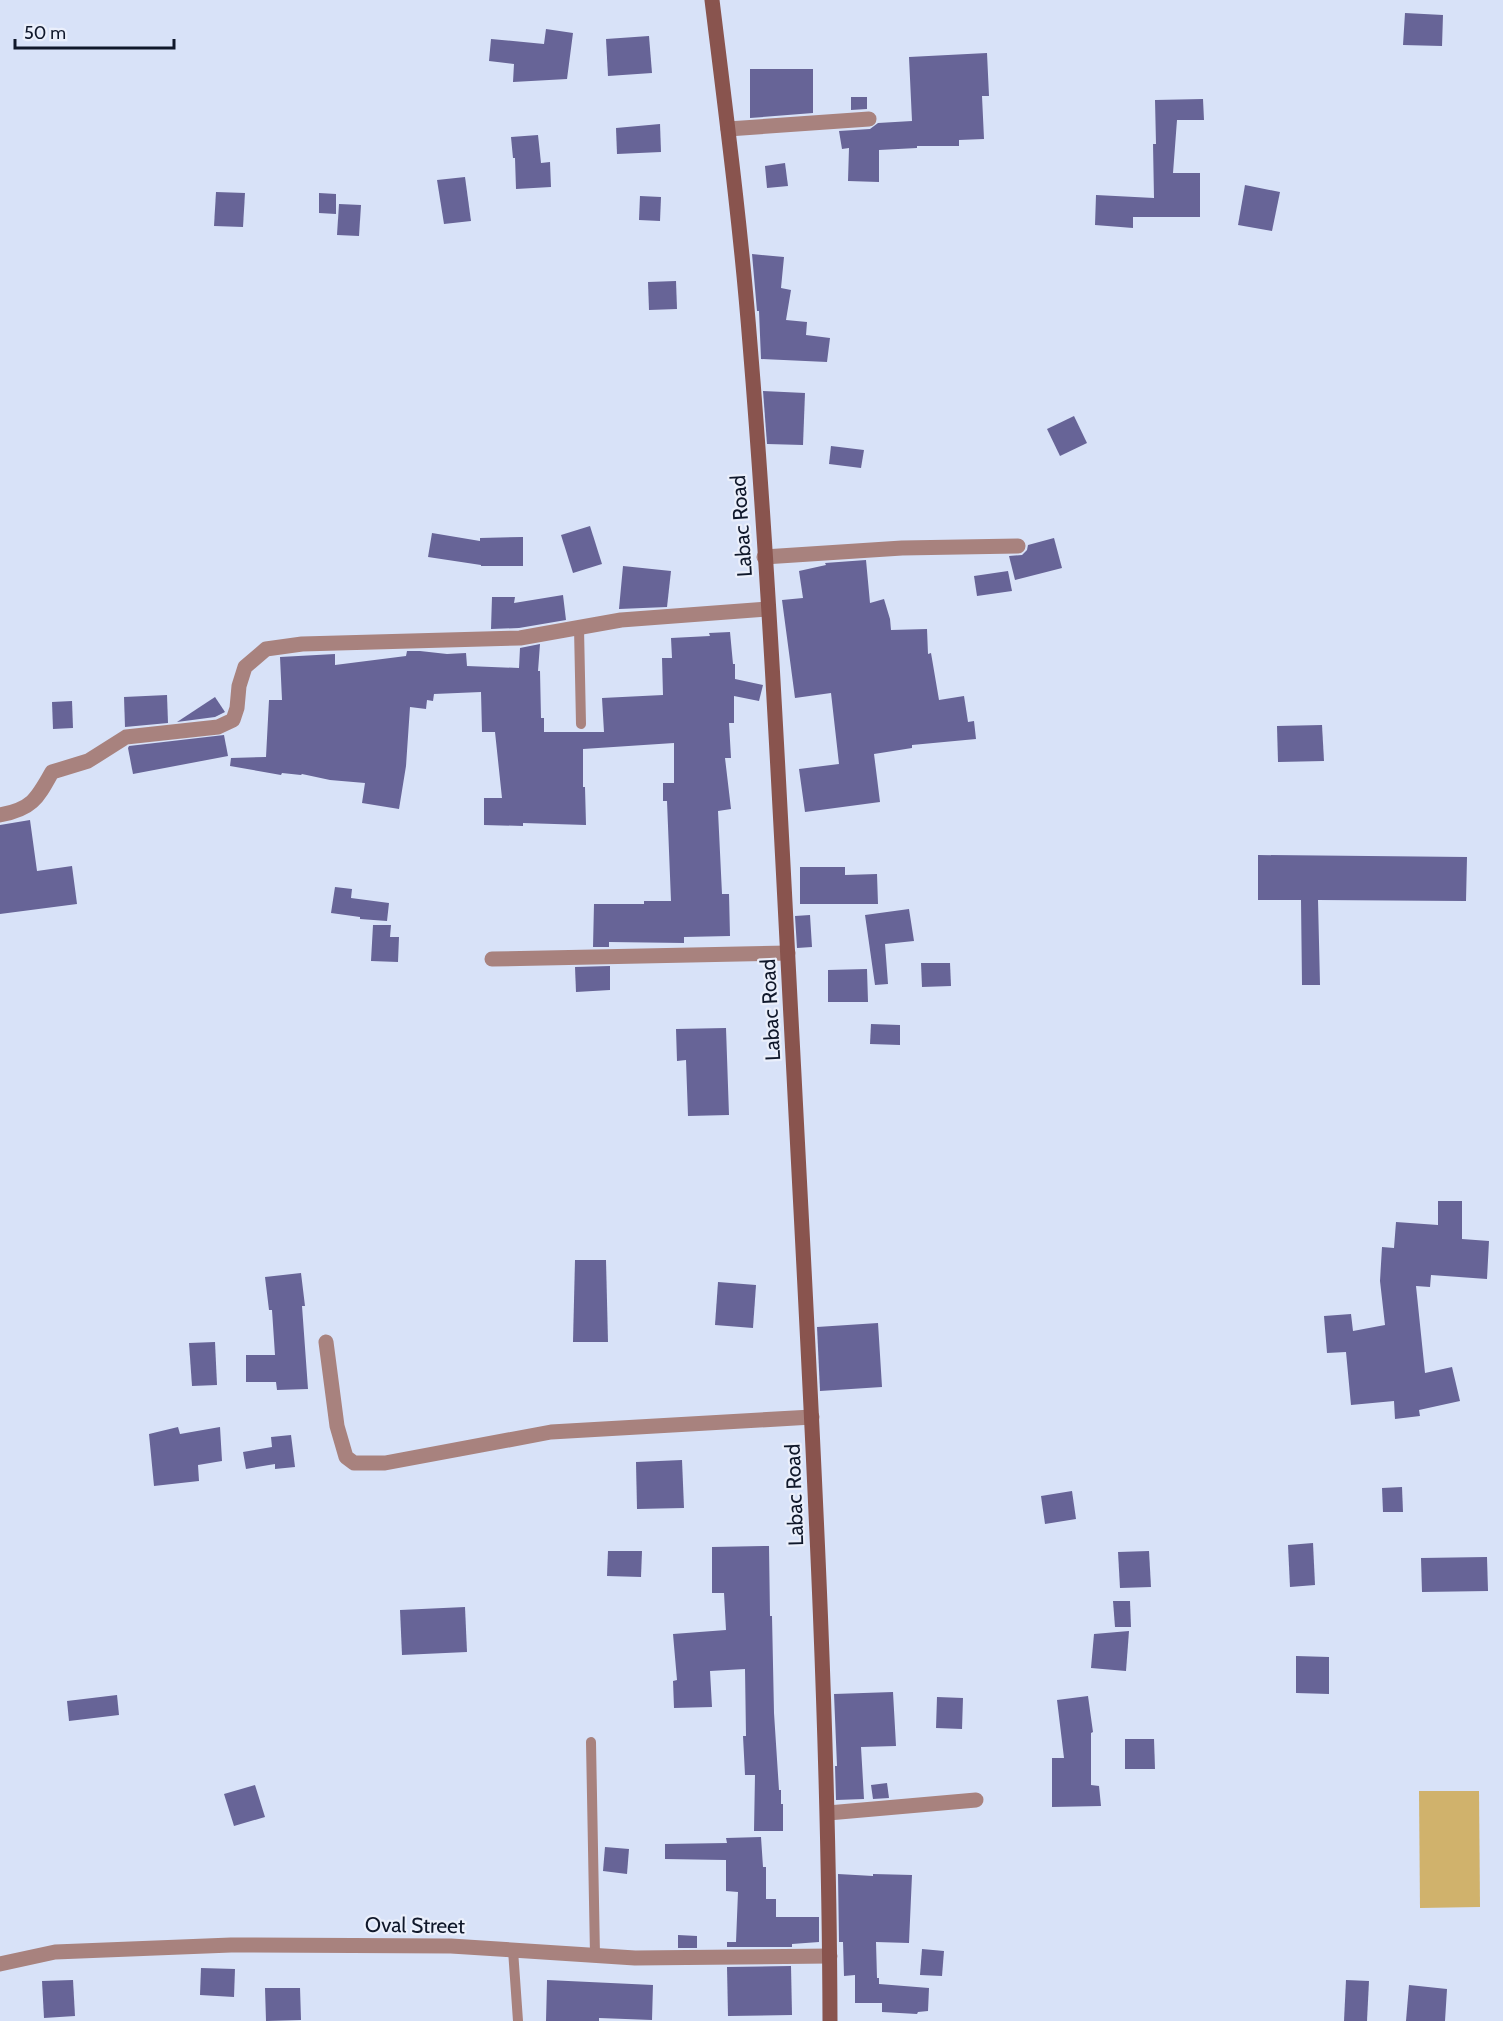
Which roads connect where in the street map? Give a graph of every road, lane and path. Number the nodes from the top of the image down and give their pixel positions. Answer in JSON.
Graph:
{"nodes":[{"id":1,"x":712,"y":0,"type":"edge"},
{"id":2,"x":869,"y":119,"type":"dead end"},
{"id":3,"x":728,"y":129,"type":"junction"},
{"id":4,"x":1018,"y":546,"type":"dead end"},
{"id":5,"x":764,"y":557,"type":"junction"},
{"id":6,"x":768,"y":609,"type":"junction"},
{"id":7,"x":579,"y":628,"type":"junction"},
{"id":8,"x":581,"y":724,"type":"dead end"},
{"id":9,"x":0,"y":815,"type":"edge"},
{"id":10,"x":788,"y":953,"type":"junction"},
{"id":11,"x":492,"y":959,"type":"dead end"},
{"id":12,"x":326,"y":1342,"type":"dead end"},
{"id":13,"x":812,"y":1418,"type":"junction"},
{"id":14,"x":591,"y":1742,"type":"dead end"},
{"id":15,"x":976,"y":1800,"type":"dead end"},
{"id":16,"x":828,"y":1813,"type":"junction"},
{"id":17,"x":513,"y":1950,"type":"junction"},
{"id":18,"x":595,"y":1955,"type":"junction"},
{"id":19,"x":830,"y":1956,"type":"junction"},
{"id":20,"x":0,"y":1964,"type":"edge"},
{"id":21,"x":518,"y":2021,"type":"edge"},
{"id":22,"x":830,"y":2021,"type":"edge"}],
"edges":[{"from":1,"to":3,"type":"street","name":"Labac Road"},
{"from":2,"to":3,"type":"street"},
{"from":3,"to":5,"type":"street","name":"Labac Road"},
{"from":4,"to":5,"type":"street"},
{"from":5,"to":6,"type":"street","name":"Labac Road"},
{"from":6,"to":7,"type":"street"},
{"from":6,"to":10,"type":"street","name":"Labac Road"},
{"from":7,"to":8,"type":"lane"},
{"from":7,"to":9,"type":"street"},
{"from":10,"to":11,"type":"street"},
{"from":10,"to":13,"type":"street","name":"Labac Road"},
{"from":12,"to":13,"type":"street"},
{"from":13,"to":16,"type":"street","name":"Labac Road"},
{"from":14,"to":18,"type":"lane"},
{"from":15,"to":16,"type":"street"},
{"from":16,"to":19,"type":"street","name":"Labac Road"},
{"from":17,"to":18,"type":"street","name":"Oval Street"},
{"from":17,"to":20,"type":"street","name":"Oval Street"},
{"from":17,"to":21,"type":"lane"},
{"from":18,"to":19,"type":"street","name":"Oval Street"},
{"from":19,"to":22,"type":"street","name":"Labac Road"}]}
